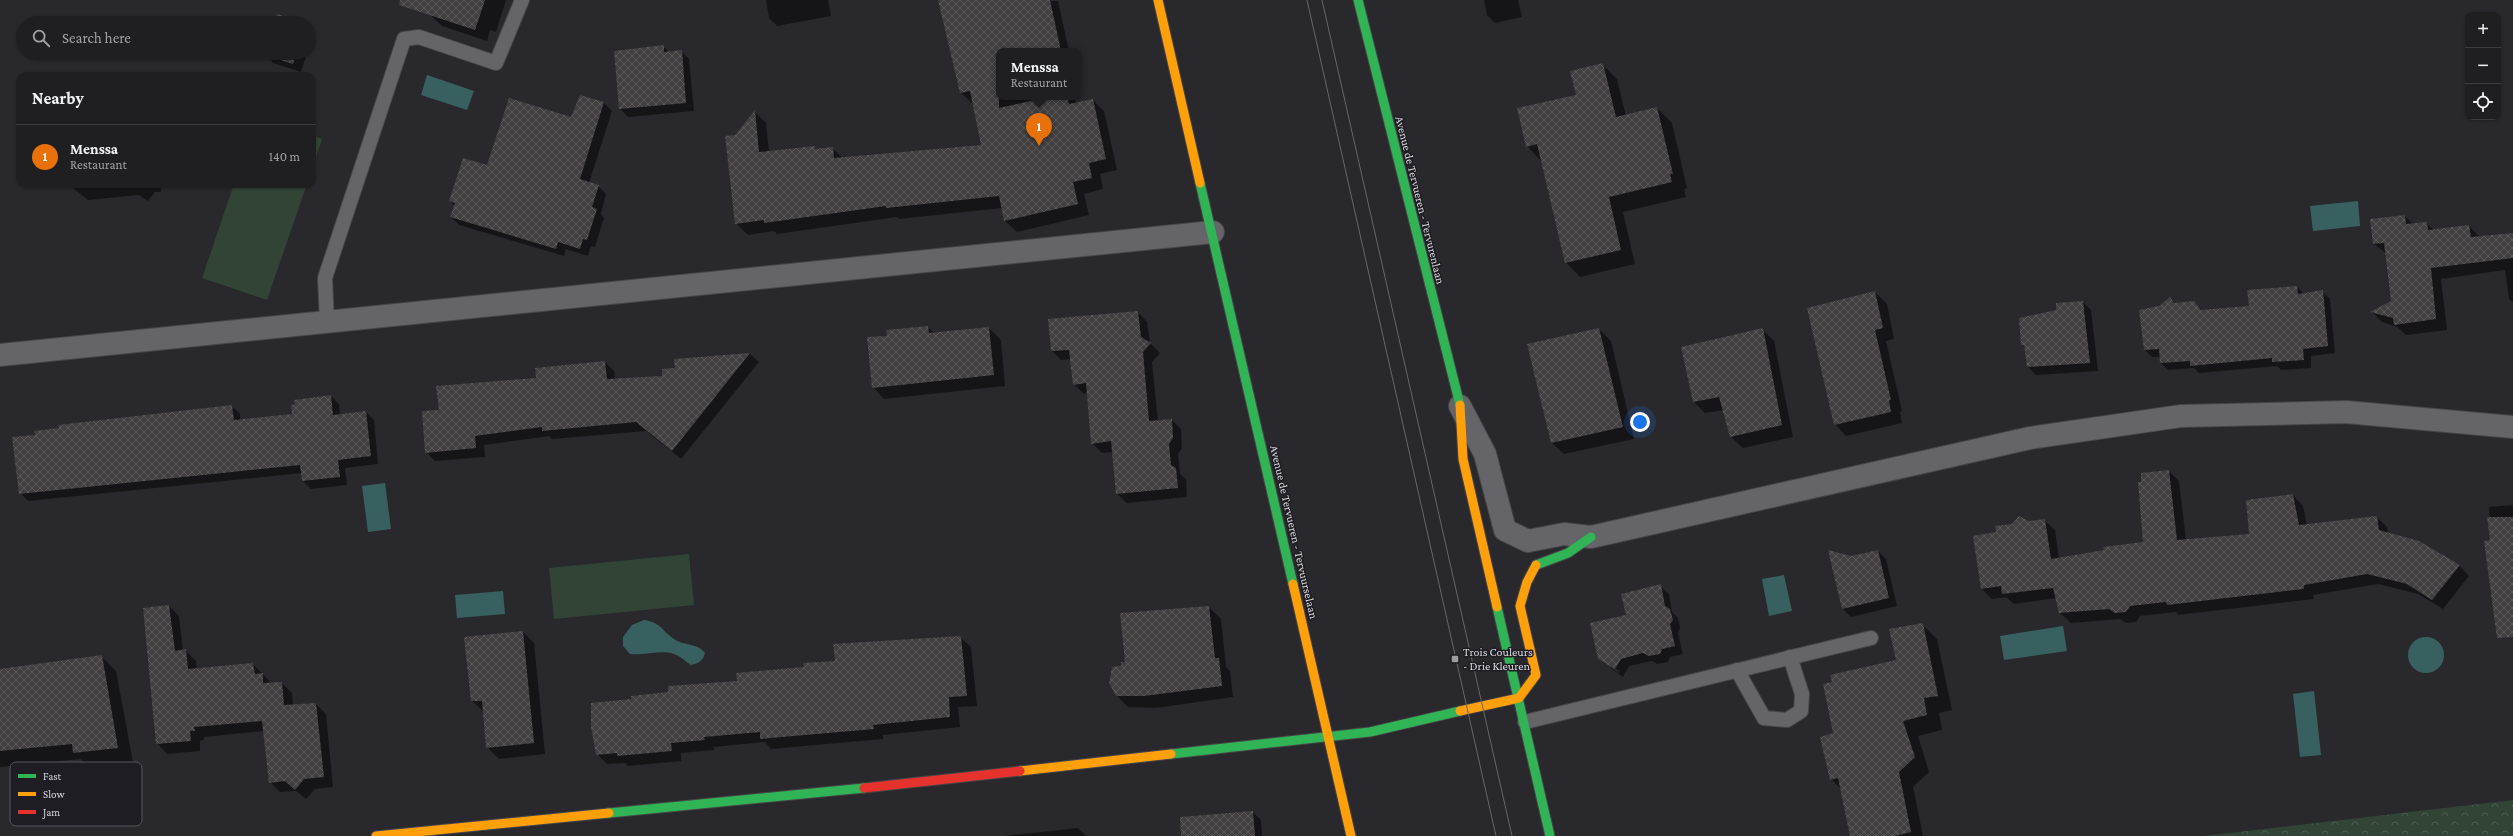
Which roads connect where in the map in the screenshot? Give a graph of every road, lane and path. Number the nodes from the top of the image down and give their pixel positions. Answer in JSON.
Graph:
{"nodes":[{"id":1,"x":522,"y":0,"type":"edge"},
{"id":2,"x":1158,"y":0,"type":"edge"},
{"id":3,"x":1358,"y":1,"type":"edge"},
{"id":4,"x":1213,"y":232,"type":"junction"},
{"id":5,"x":327,"y":323,"type":"junction"},
{"id":6,"x":0,"y":355,"type":"edge"},
{"id":7,"x":1460,"y":406,"type":"junction"},
{"id":8,"x":2513,"y":427,"type":"edge"},
{"id":9,"x":1591,"y":537,"type":"junction"},
{"id":10,"x":1871,"y":638,"type":"dead end"},
{"id":11,"x":1790,"y":657,"type":"junction"},
{"id":12,"x":1737,"y":670,"type":"junction"},
{"id":13,"x":1518,"y":698,"type":"junction"},
{"id":14,"x":1525,"y":722,"type":"junction"},
{"id":15,"x":1329,"y":738,"type":"junction"},
{"id":16,"x":376,"y":836,"type":"edge"},
{"id":17,"x":1352,"y":836,"type":"edge"},
{"id":18,"x":1550,"y":836,"type":"edge"}],
"edges":[{"from":1,"to":5,"type":"lane"},
{"from":2,"to":4,"type":"main road"},
{"from":3,"to":7,"type":"main road","name":"Avenue de Tervueren - Tervurenlaan"},
{"from":4,"to":5,"type":"street"},
{"from":4,"to":15,"type":"main road","name":"Avenue de Tervueren - Tervuurselaan"},
{"from":5,"to":6,"type":"street"},
{"from":7,"to":9,"type":"street"},
{"from":7,"to":13,"type":"main road"},
{"from":8,"to":9,"type":"street"},
{"from":9,"to":13,"type":"main road"},
{"from":10,"to":11,"type":"lane"},
{"from":11,"to":12,"type":"lane"},
{"from":11,"to":12,"type":"lane"},
{"from":12,"to":14,"type":"lane"},
{"from":13,"to":14,"type":"main road"},
{"from":13,"to":15,"type":"main road"},
{"from":14,"to":18,"type":"main road"},
{"from":15,"to":16,"type":"main road"},
{"from":15,"to":17,"type":"main road","name":"Avenue de Tervueren - Tervuurselaan"}]}
